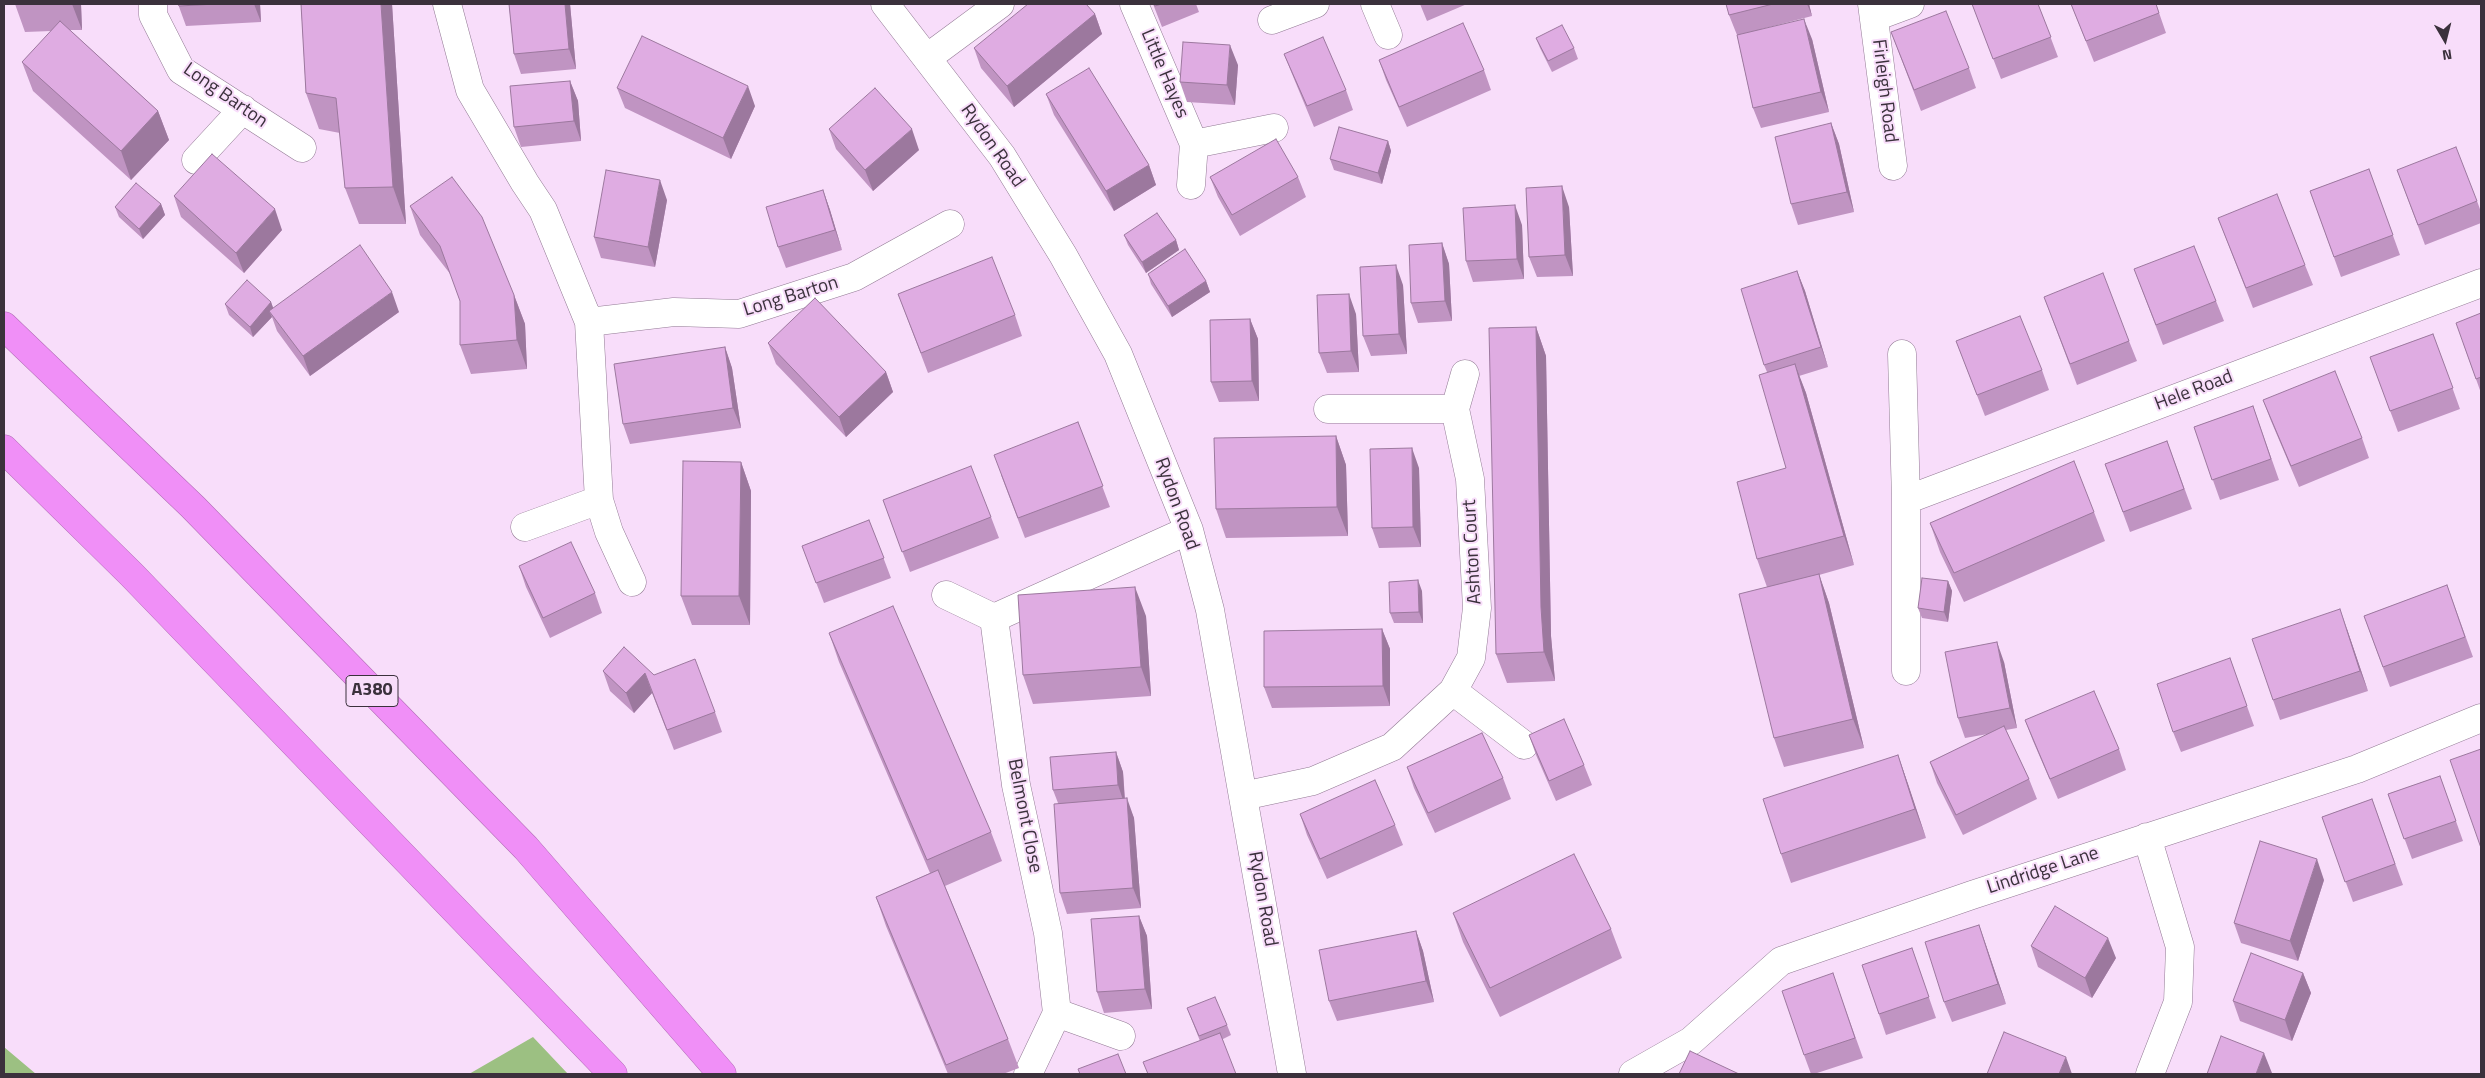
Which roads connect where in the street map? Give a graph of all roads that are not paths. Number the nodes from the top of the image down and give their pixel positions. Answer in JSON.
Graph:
{"nodes":[{"id":1,"x":153,"y":4,"type":"edge"},
{"id":2,"x":447,"y":4,"type":"edge"},
{"id":3,"x":885,"y":4,"type":"edge"},
{"id":4,"x":1000,"y":4,"type":"edge"},
{"id":5,"x":1134,"y":4,"type":"edge"},
{"id":6,"x":1315,"y":4,"type":"edge"},
{"id":7,"x":1375,"y":4,"type":"edge"},
{"id":8,"x":1910,"y":4,"type":"edge"},
{"id":9,"x":1874,"y":10,"type":"edge"},
{"id":10,"x":1272,"y":20,"type":"dead end"},
{"id":11,"x":1388,"y":35,"type":"dead end"},
{"id":12,"x":927,"y":58,"type":"junction"},
{"id":13,"x":244,"y":109,"type":"junction"},
{"id":14,"x":1274,"y":128,"type":"dead end"},
{"id":15,"x":1194,"y":144,"type":"junction"},
{"id":16,"x":302,"y":148,"type":"dead end"},
{"id":17,"x":196,"y":160,"type":"dead end"},
{"id":18,"x":1894,"y":166,"type":"dead end"},
{"id":19,"x":1191,"y":185,"type":"dead end"},
{"id":20,"x":950,"y":224,"type":"dead end"},
{"id":21,"x":2481,"y":283,"type":"edge"},
{"id":22,"x":589,"y":322,"type":"junction"},
{"id":23,"x":4,"y":326,"type":"edge"},
{"id":24,"x":1902,"y":354,"type":"dead end"},
{"id":25,"x":1465,"y":374,"type":"dead end"},
{"id":26,"x":1328,"y":409,"type":"dead end"},
{"id":27,"x":1455,"y":409,"type":"junction"},
{"id":28,"x":4,"y":449,"type":"edge"},
{"id":29,"x":599,"y":500,"type":"junction"},
{"id":30,"x":1906,"y":500,"type":"junction"},
{"id":31,"x":525,"y":528,"type":"dead end"},
{"id":32,"x":1189,"y":530,"type":"junction"},
{"id":33,"x":632,"y":582,"type":"dead end"},
{"id":34,"x":946,"y":595,"type":"dead end"},
{"id":35,"x":994,"y":618,"type":"junction"},
{"id":36,"x":1906,"y":671,"type":"dead end"},
{"id":37,"x":1453,"y":691,"type":"junction"},
{"id":38,"x":2481,"y":718,"type":"edge"},
{"id":39,"x":1524,"y":745,"type":"dead end"},
{"id":40,"x":1243,"y":796,"type":"junction"},
{"id":41,"x":2147,"y":837,"type":"junction"},
{"id":42,"x":1056,"y":1013,"type":"junction"},
{"id":43,"x":1121,"y":1036,"type":"dead end"},
{"id":44,"x":613,"y":1074,"type":"edge"},
{"id":45,"x":722,"y":1074,"type":"edge"},
{"id":46,"x":1028,"y":1074,"type":"edge"},
{"id":47,"x":1292,"y":1074,"type":"edge"},
{"id":48,"x":1633,"y":1074,"type":"edge"},
{"id":49,"x":2150,"y":1074,"type":"edge"}],
"edges":[{"from":1,"to":13,"type":"street","name":"Long Barton"},
{"from":2,"to":22,"type":"street"},
{"from":3,"to":12,"type":"street","name":"Rydon Road"},
{"from":4,"to":12,"type":"street"},
{"from":5,"to":15,"type":"street","name":"Little Hayes"},
{"from":6,"to":10,"type":"street"},
{"from":7,"to":11,"type":"street"},
{"from":8,"to":9,"type":"street","name":"Firleigh Road"},
{"from":9,"to":18,"type":"street","name":"Firleigh Road"},
{"from":12,"to":32,"type":"street","name":"Rydon Road"},
{"from":13,"to":16,"type":"street","name":"Long Barton"},
{"from":13,"to":17,"type":"street"},
{"from":14,"to":15,"type":"street"},
{"from":15,"to":19,"type":"street","name":"Little Hayes"},
{"from":20,"to":22,"type":"street","name":"Long Barton"},
{"from":21,"to":30,"type":"street","name":"Hele Road"},
{"from":22,"to":29,"type":"street"},
{"from":23,"to":45,"type":"highway","number":"A380"},
{"from":24,"to":30,"type":"street"},
{"from":25,"to":27,"type":"street","name":"Ashton Court"},
{"from":26,"to":27,"type":"street"},
{"from":27,"to":37,"type":"street","name":"Ashton Court"},
{"from":28,"to":44,"type":"highway"},
{"from":29,"to":31,"type":"street"},
{"from":29,"to":33,"type":"street"},
{"from":30,"to":36,"type":"street"},
{"from":32,"to":35,"type":"street"},
{"from":32,"to":40,"type":"street","name":"Rydon Road"},
{"from":34,"to":35,"type":"street"},
{"from":35,"to":42,"type":"street","name":"Belmont Close"},
{"from":37,"to":39,"type":"street"},
{"from":37,"to":40,"type":"street","name":"Ashton Court"},
{"from":38,"to":41,"type":"street","name":"Lindridge Lane"},
{"from":40,"to":47,"type":"street","name":"Rydon Road"},
{"from":41,"to":48,"type":"street","name":"Lindridge Lane"},
{"from":41,"to":49,"type":"street"},
{"from":42,"to":43,"type":"street"},
{"from":42,"to":46,"type":"street"}]}
